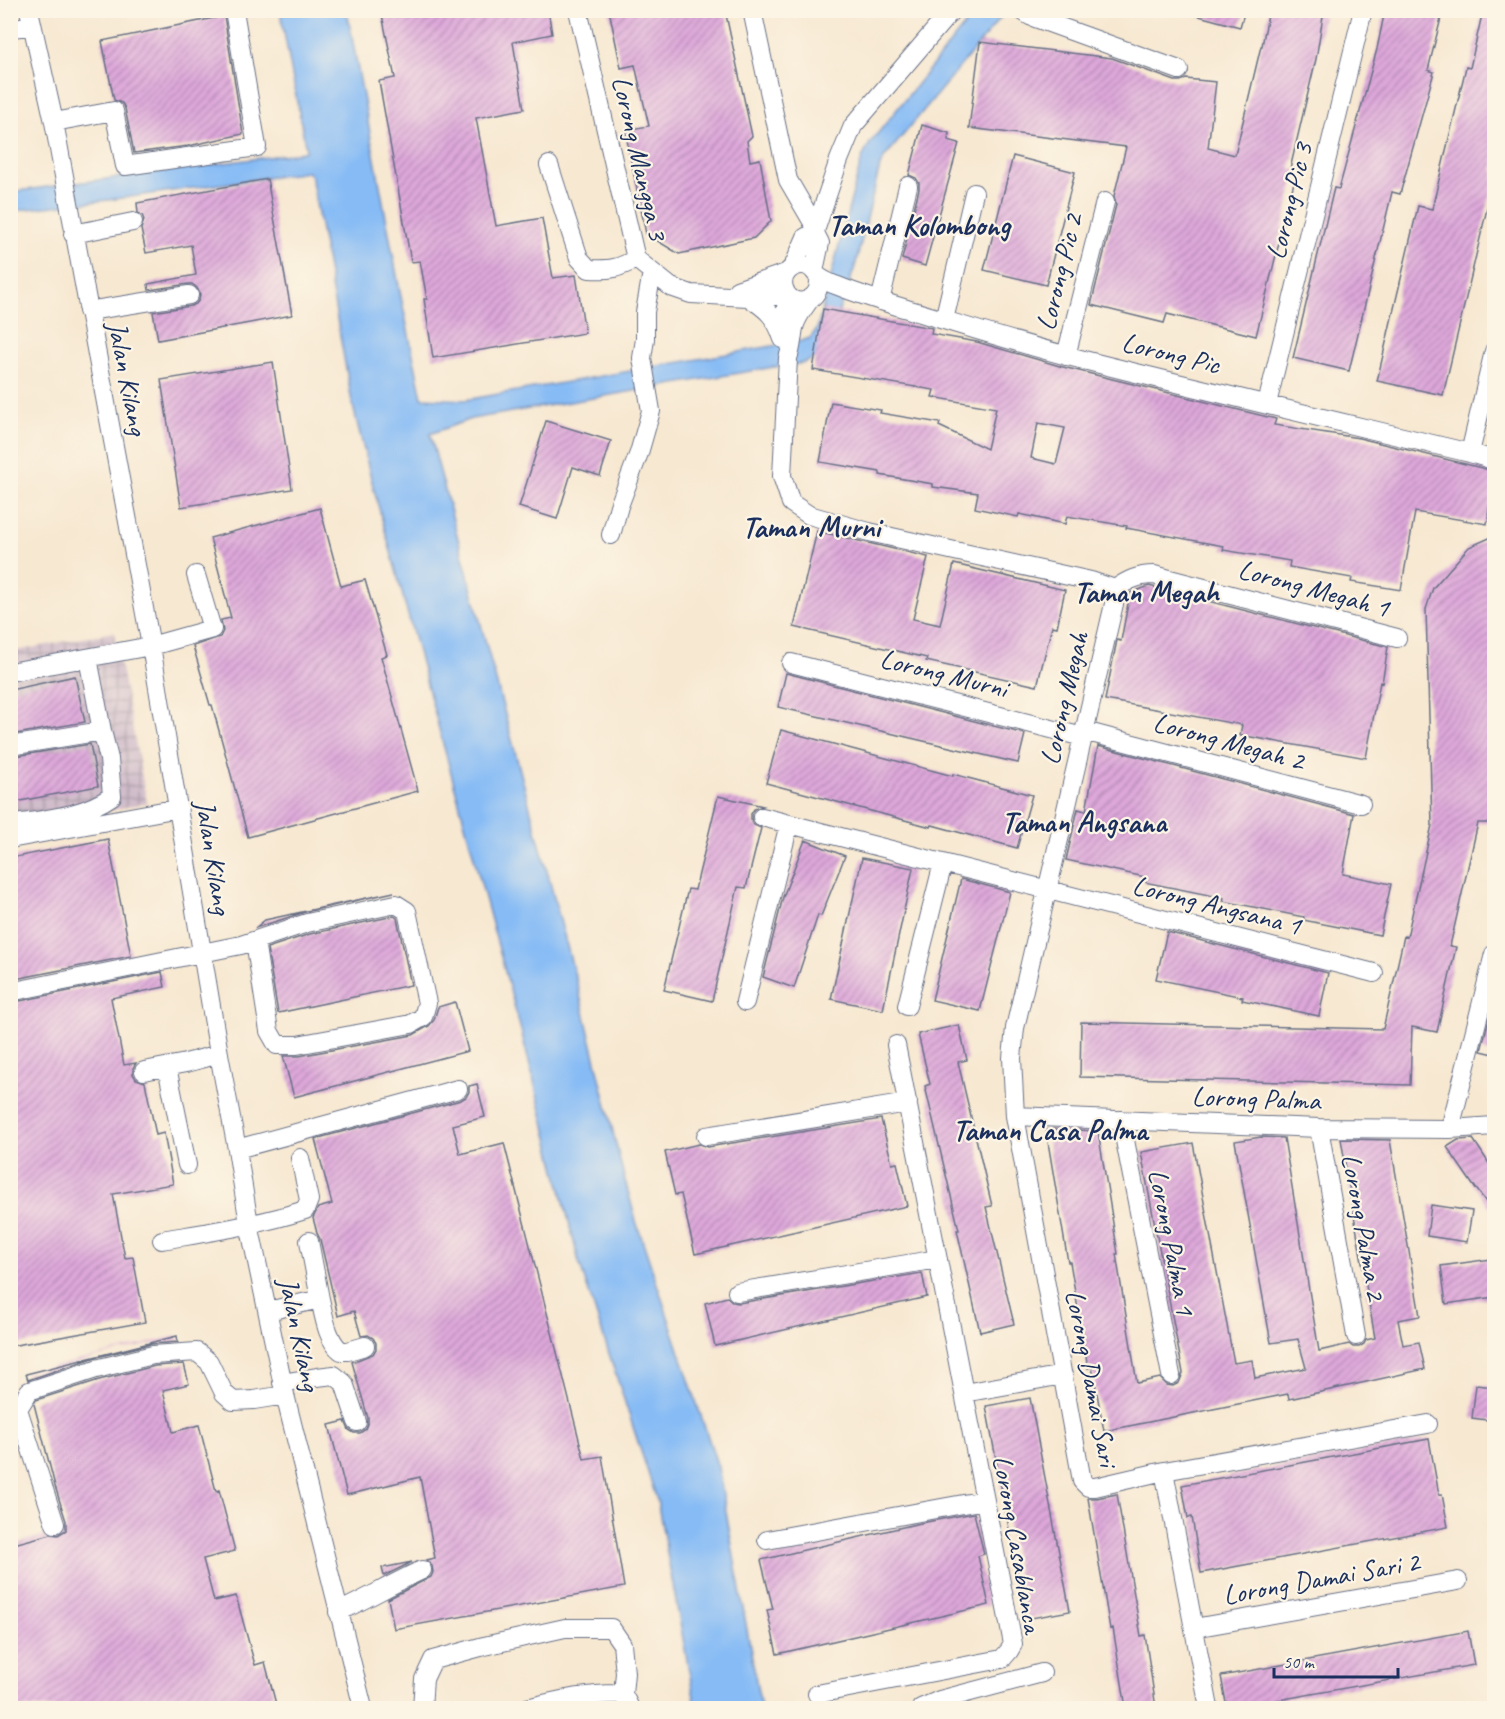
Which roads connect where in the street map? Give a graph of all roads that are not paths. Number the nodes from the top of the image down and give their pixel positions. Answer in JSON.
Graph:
{"nodes":[{"id":1,"x":578,"y":10,"type":"edge"},
{"id":2,"x":752,"y":10,"type":"edge"},
{"id":3,"x":952,"y":10,"type":"edge"},
{"id":4,"x":1363,"y":10,"type":"edge"},
{"id":5,"x":1028,"y":12,"type":"edge"},
{"id":6,"x":235,"y":16,"type":"dead end"},
{"id":7,"x":30,"y":18,"type":"edge"},
{"id":8,"x":10,"y":28,"type":"edge"},
{"id":9,"x":1179,"y":70,"type":"dead end"},
{"id":10,"x":54,"y":122,"type":"junction"},
{"id":11,"x":549,"y":165,"type":"dead end"},
{"id":12,"x":908,"y":186,"type":"dead end"},
{"id":13,"x":974,"y":193,"type":"dead end"},
{"id":14,"x":1105,"y":202,"type":"dead end"},
{"id":15,"x":133,"y":222,"type":"dead end"},
{"id":16,"x":816,"y":230,"type":"junction"},
{"id":17,"x":73,"y":234,"type":"junction"},
{"id":18,"x":636,"y":259,"type":"junction"},
{"id":19,"x":790,"y":270,"type":"junction"},
{"id":20,"x":652,"y":272,"type":"junction"},
{"id":21,"x":815,"y":284,"type":"junction"},
{"id":22,"x":189,"y":295,"type":"dead end"},
{"id":23,"x":788,"y":295,"type":"junction"},
{"id":24,"x":721,"y":296,"type":"junction"},
{"id":25,"x":748,"y":297,"type":"junction"},
{"id":26,"x":880,"y":301,"type":"junction"},
{"id":27,"x":88,"y":311,"type":"junction"},
{"id":28,"x":944,"y":320,"type":"junction"},
{"id":29,"x":1494,"y":351,"type":"edge"},
{"id":30,"x":788,"y":353,"type":"junction"},
{"id":31,"x":1066,"y":356,"type":"junction"},
{"id":32,"x":1267,"y":404,"type":"junction"},
{"id":33,"x":1470,"y":453,"type":"junction"},
{"id":34,"x":1494,"y":460,"type":"edge"},
{"id":35,"x":611,"y":535,"type":"dead end"},
{"id":36,"x":196,"y":575,"type":"dead end"},
{"id":37,"x":1115,"y":589,"type":"junction"},
{"id":38,"x":1397,"y":638,"type":"dead end"},
{"id":39,"x":151,"y":646,"type":"junction"},
{"id":40,"x":88,"y":658,"type":"junction"},
{"id":41,"x":791,"y":663,"type":"dead end"},
{"id":42,"x":10,"y":672,"type":"edge"},
{"id":43,"x":102,"y":731,"type":"junction"},
{"id":44,"x":1083,"y":734,"type":"junction"},
{"id":45,"x":10,"y":746,"type":"edge"},
{"id":46,"x":1361,"y":804,"type":"dead end"},
{"id":47,"x":179,"y":808,"type":"junction"},
{"id":48,"x":762,"y":817,"type":"dead end"},
{"id":49,"x":789,"y":824,"type":"junction"},
{"id":50,"x":10,"y":825,"type":"edge"},
{"id":51,"x":10,"y":839,"type":"edge"},
{"id":52,"x":943,"y":863,"type":"junction"},
{"id":53,"x":1047,"y":890,"type":"junction"},
{"id":54,"x":255,"y":941,"type":"junction"},
{"id":55,"x":202,"y":952,"type":"junction"},
{"id":56,"x":1494,"y":954,"type":"edge"},
{"id":57,"x":1374,"y":973,"type":"dead end"},
{"id":58,"x":10,"y":992,"type":"edge"},
{"id":59,"x":745,"y":1002,"type":"dead end"},
{"id":60,"x":907,"y":1006,"type":"dead end"},
{"id":61,"x":896,"y":1045,"type":"dead end"},
{"id":62,"x":219,"y":1054,"type":"junction"},
{"id":63,"x":167,"y":1066,"type":"junction"},
{"id":64,"x":144,"y":1071,"type":"dead end"},
{"id":65,"x":458,"y":1089,"type":"dead end"},
{"id":66,"x":908,"y":1103,"type":"junction"},
{"id":67,"x":1015,"y":1116,"type":"junction"},
{"id":68,"x":1120,"y":1120,"type":"junction"},
{"id":69,"x":1494,"y":1126,"type":"edge"},
{"id":70,"x":1318,"y":1128,"type":"junction"},
{"id":71,"x":1450,"y":1129,"type":"junction"},
{"id":72,"x":706,"y":1136,"type":"dead end"},
{"id":73,"x":237,"y":1149,"type":"junction"},
{"id":74,"x":300,"y":1158,"type":"dead end"},
{"id":75,"x":187,"y":1165,"type":"dead end"},
{"id":76,"x":249,"y":1224,"type":"junction"},
{"id":77,"x":162,"y":1240,"type":"dead end"},
{"id":78,"x":309,"y":1240,"type":"dead end"},
{"id":79,"x":938,"y":1258,"type":"junction"},
{"id":80,"x":737,"y":1292,"type":"dead end"},
{"id":81,"x":320,"y":1299,"type":"junction"},
{"id":82,"x":268,"y":1311,"type":"junction"},
{"id":83,"x":1356,"y":1336,"type":"dead end"},
{"id":84,"x":365,"y":1346,"type":"dead end"},
{"id":85,"x":1063,"y":1375,"type":"junction"},
{"id":86,"x":1171,"y":1375,"type":"dead end"},
{"id":87,"x":284,"y":1389,"type":"junction"},
{"id":88,"x":964,"y":1393,"type":"junction"},
{"id":89,"x":357,"y":1422,"type":"dead end"},
{"id":90,"x":1428,"y":1424,"type":"dead end"},
{"id":91,"x":1164,"y":1472,"type":"junction"},
{"id":92,"x":985,"y":1500,"type":"junction"},
{"id":93,"x":55,"y":1524,"type":"dead end"},
{"id":94,"x":767,"y":1540,"type":"dead end"},
{"id":95,"x":422,"y":1570,"type":"dead end"},
{"id":96,"x":1458,"y":1581,"type":"dead end"},
{"id":97,"x":338,"y":1612,"type":"junction"},
{"id":98,"x":1194,"y":1628,"type":"junction"},
{"id":99,"x":1042,"y":1673,"type":"dead end"},
{"id":100,"x":817,"y":1695,"type":"dead end"},
{"id":101,"x":626,"y":1701,"type":"edge"},
{"id":102,"x":363,"y":1708,"type":"edge"},
{"id":103,"x":422,"y":1708,"type":"edge"},
{"id":104,"x":527,"y":1708,"type":"edge"},
{"id":105,"x":921,"y":1708,"type":"edge"},
{"id":106,"x":1209,"y":1708,"type":"edge"}],
"edges":[{"from":1,"to":18,"type":"street","name":"Lorong Mangga 3"},
{"from":2,"to":16,"type":"street"},
{"from":3,"to":16,"type":"street"},
{"from":4,"to":32,"type":"street","name":"Lorong Pic 3"},
{"from":5,"to":9,"type":"street"},
{"from":6,"to":10,"type":"street"},
{"from":7,"to":8,"type":"street"},
{"from":7,"to":10,"type":"street","name":"Jalan Kilang"},
{"from":10,"to":17,"type":"street","name":"Jalan Kilang"},
{"from":11,"to":18,"type":"street"},
{"from":12,"to":26,"type":"street"},
{"from":13,"to":28,"type":"street"},
{"from":14,"to":31,"type":"street","name":"Lorong Pic 2"},
{"from":15,"to":17,"type":"street"},
{"from":16,"to":19,"type":"street"},
{"from":16,"to":21,"type":"street"},
{"from":17,"to":27,"type":"street","name":"Jalan Kilang"},
{"from":18,"to":20,"type":"street","name":"Lorong Mangga 3"},
{"from":19,"to":21,"type":"street"},
{"from":19,"to":23,"type":"street"},
{"from":19,"to":24,"type":"street","name":"Lorong Mangga 3"},
{"from":20,"to":24,"type":"street","name":"Lorong Mangga 3"},
{"from":20,"to":35,"type":"street"},
{"from":21,"to":23,"type":"street"},
{"from":21,"to":26,"type":"street","name":"Lorong Pic"},
{"from":21,"to":30,"type":"street"},
{"from":22,"to":27,"type":"street"},
{"from":23,"to":25,"type":"street","name":"Lorong Mangga 3"},
{"from":23,"to":30,"type":"street"},
{"from":24,"to":25,"type":"street","name":"Lorong Mangga 3"},
{"from":25,"to":30,"type":"street"},
{"from":26,"to":28,"type":"street","name":"Lorong Pic"},
{"from":27,"to":39,"type":"street","name":"Jalan Kilang"},
{"from":28,"to":31,"type":"street","name":"Lorong Pic"},
{"from":29,"to":33,"type":"street"},
{"from":30,"to":37,"type":"street"},
{"from":31,"to":32,"type":"street","name":"Lorong Pic"},
{"from":32,"to":33,"type":"street","name":"Lorong Pic"},
{"from":33,"to":34,"type":"street","name":"Lorong Pic"},
{"from":36,"to":39,"type":"street"},
{"from":37,"to":38,"type":"street","name":"Lorong Megah 1"},
{"from":37,"to":44,"type":"street","name":"Lorong Megah"},
{"from":39,"to":40,"type":"street"},
{"from":39,"to":47,"type":"street","name":"Jalan Kilang"},
{"from":40,"to":42,"type":"street"},
{"from":40,"to":43,"type":"street"},
{"from":41,"to":44,"type":"street","name":"Lorong Murni"},
{"from":43,"to":45,"type":"street"},
{"from":43,"to":50,"type":"street"},
{"from":44,"to":46,"type":"street","name":"Lorong Megah 2"},
{"from":44,"to":53,"type":"street","name":"Lorong Megah"},
{"from":47,"to":51,"type":"street"},
{"from":47,"to":55,"type":"street","name":"Jalan Kilang"},
{"from":48,"to":49,"type":"street","name":"Lorong Angsana 1"},
{"from":49,"to":52,"type":"street","name":"Lorong Angsana 1"},
{"from":49,"to":59,"type":"street"},
{"from":52,"to":53,"type":"street","name":"Lorong Angsana 1"},
{"from":52,"to":60,"type":"street"},
{"from":53,"to":57,"type":"street","name":"Lorong Angsana 1"},
{"from":53,"to":67,"type":"street","name":"Lorong Megah"},
{"from":54,"to":54,"type":"street"},
{"from":54,"to":55,"type":"street"},
{"from":55,"to":58,"type":"street"},
{"from":55,"to":62,"type":"street","name":"Jalan Kilang"},
{"from":56,"to":71,"type":"street"},
{"from":61,"to":66,"type":"street","name":"Lorong Casablanca"},
{"from":62,"to":63,"type":"street"},
{"from":62,"to":73,"type":"street","name":"Jalan Kilang"},
{"from":63,"to":64,"type":"street"},
{"from":63,"to":75,"type":"street"},
{"from":65,"to":73,"type":"street"},
{"from":66,"to":72,"type":"street"},
{"from":66,"to":79,"type":"street","name":"Lorong Casablanca"},
{"from":67,"to":68,"type":"street","name":"Lorong Palma"},
{"from":67,"to":85,"type":"street","name":"Lorong Damai Sari"},
{"from":68,"to":70,"type":"street","name":"Lorong Palma"},
{"from":68,"to":86,"type":"street","name":"Lorong Palma 1"},
{"from":69,"to":71,"type":"street","name":"Lorong Palma"},
{"from":70,"to":71,"type":"street","name":"Lorong Palma"},
{"from":70,"to":83,"type":"street","name":"Lorong Palma 2"},
{"from":73,"to":76,"type":"street","name":"Jalan Kilang"},
{"from":74,"to":76,"type":"street"},
{"from":76,"to":77,"type":"street"},
{"from":76,"to":82,"type":"street","name":"Jalan Kilang"},
{"from":78,"to":81,"type":"street"},
{"from":79,"to":80,"type":"street"},
{"from":79,"to":88,"type":"street","name":"Lorong Casablanca"},
{"from":81,"to":82,"type":"street"},
{"from":81,"to":84,"type":"street"},
{"from":82,"to":87,"type":"street","name":"Jalan Kilang"},
{"from":85,"to":88,"type":"street"},
{"from":85,"to":91,"type":"street","name":"Lorong Damai Sari"},
{"from":87,"to":89,"type":"street"},
{"from":87,"to":93,"type":"street"},
{"from":87,"to":97,"type":"street","name":"Jalan Kilang"},
{"from":88,"to":92,"type":"street","name":"Lorong Casablanca"},
{"from":90,"to":91,"type":"street","name":"Lorong Damai Sari"},
{"from":91,"to":98,"type":"street"},
{"from":92,"to":94,"type":"street"},
{"from":92,"to":100,"type":"street","name":"Lorong Casablanca"},
{"from":95,"to":97,"type":"street"},
{"from":96,"to":98,"type":"street","name":"Lorong Damai Sari 2"},
{"from":97,"to":102,"type":"street","name":"Jalan Kilang"},
{"from":98,"to":106,"type":"street"},
{"from":99,"to":105,"type":"street"},
{"from":101,"to":103,"type":"street"},
{"from":101,"to":104,"type":"street"}]}
